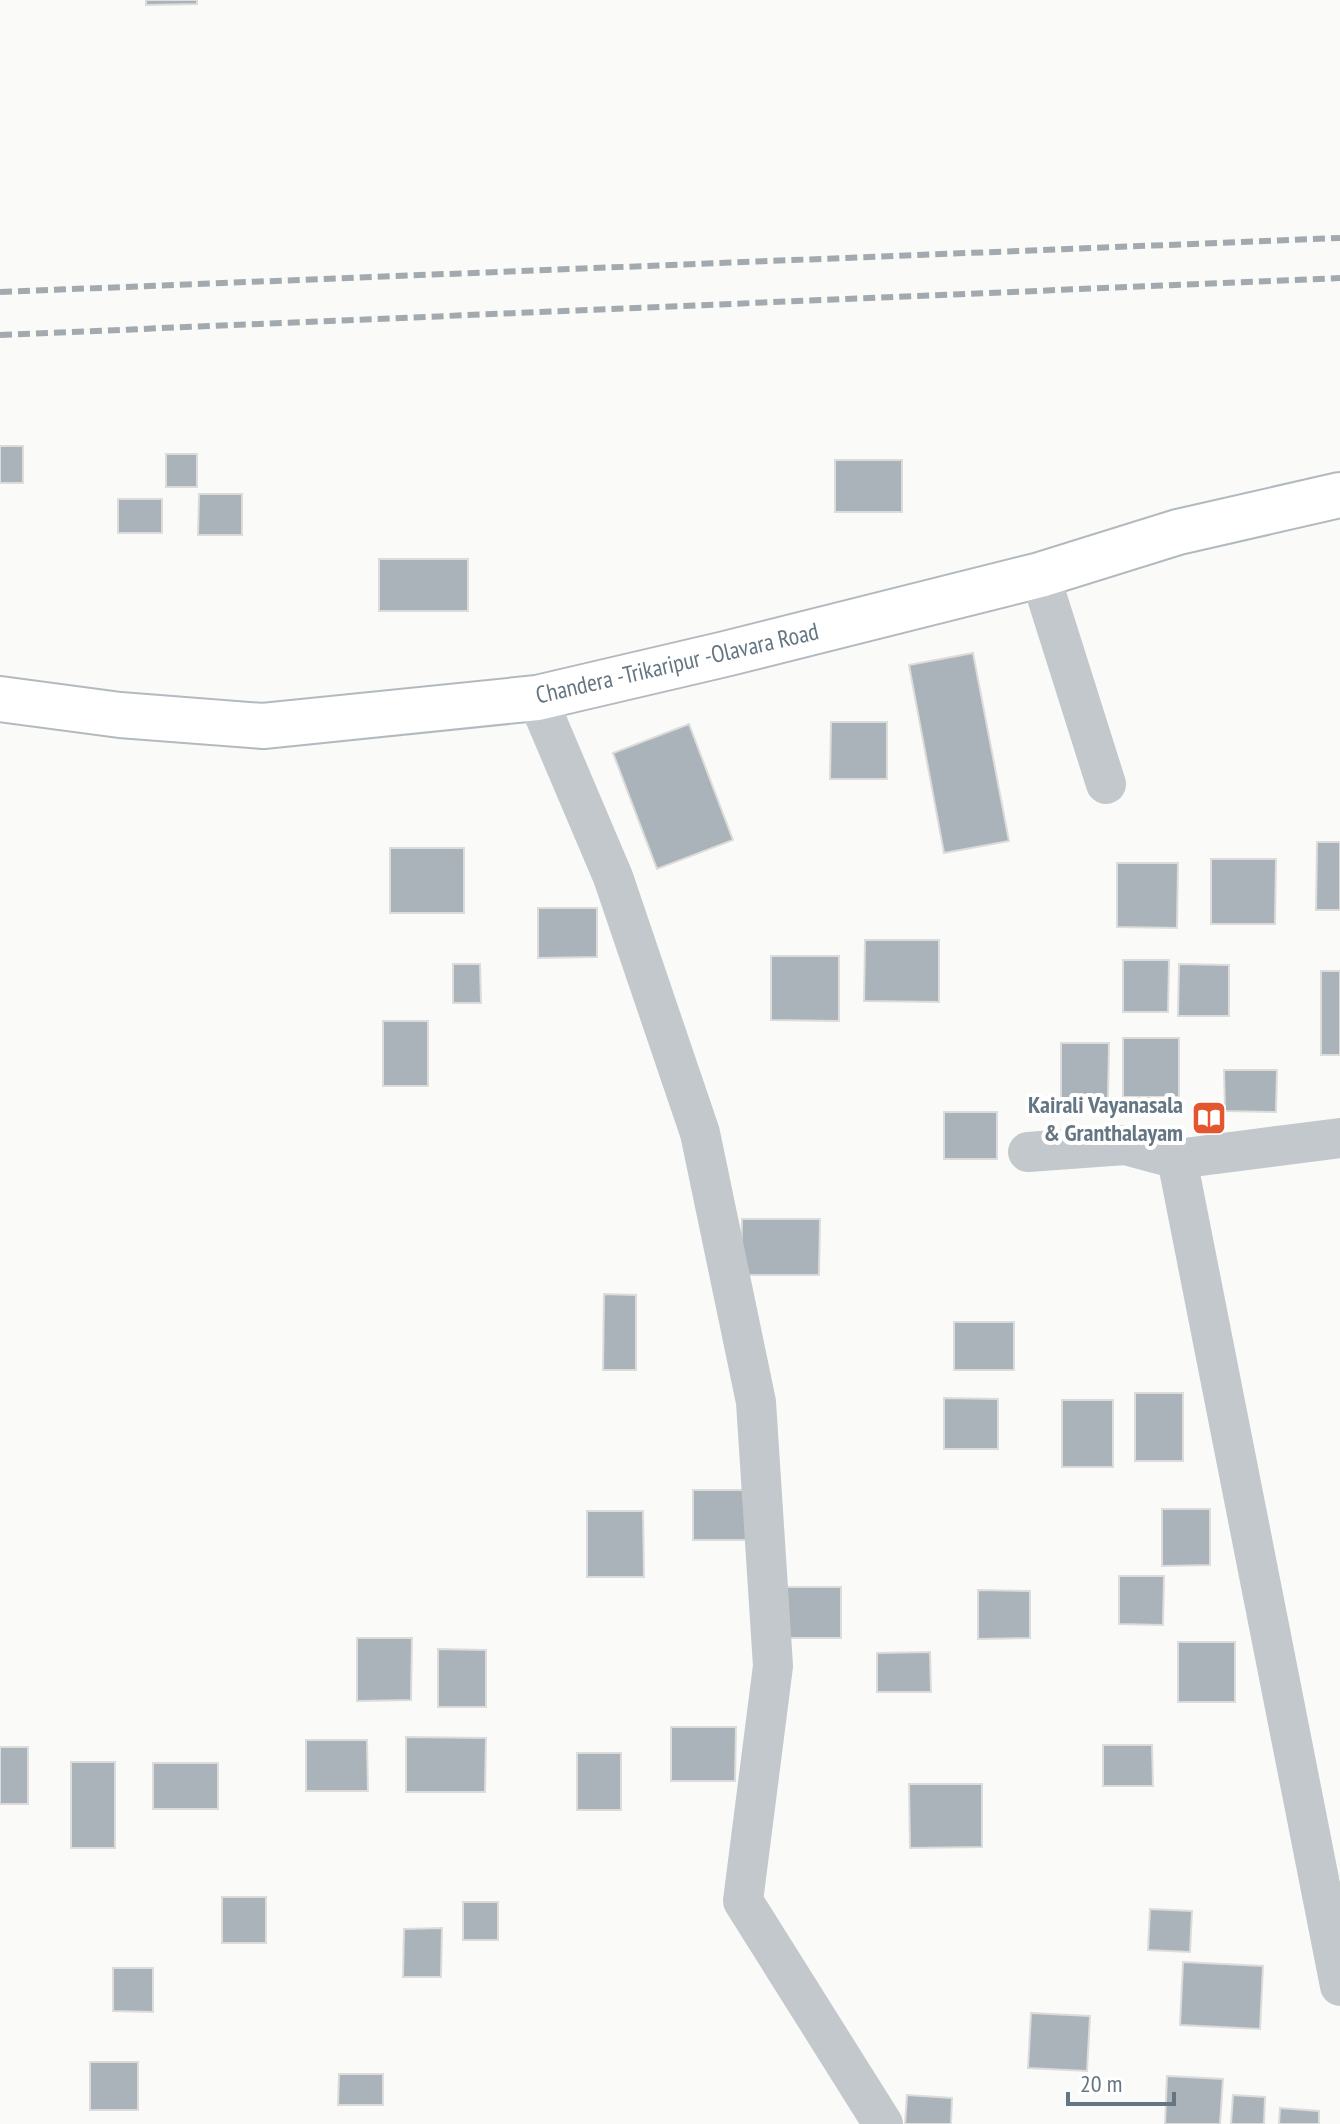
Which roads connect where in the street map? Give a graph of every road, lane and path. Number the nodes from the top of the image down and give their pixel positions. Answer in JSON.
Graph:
{"nodes":[{"id":1,"x":1340,"y":495,"type":"edge"},
{"id":2,"x":1040,"y":575,"type":"junction"},
{"id":3,"x":537,"y":698,"type":"junction"},
{"id":4,"x":0,"y":699,"type":"edge"},
{"id":5,"x":1106,"y":784,"type":"dead end"},
{"id":6,"x":1340,"y":1138,"type":"edge"},
{"id":7,"x":1028,"y":1152,"type":"dead end"},
{"id":8,"x":1177,"y":1159,"type":"junction"},
{"id":9,"x":1340,"y":1986,"type":"edge"},
{"id":10,"x":883,"y":2124,"type":"edge"}],
"edges":[{"from":1,"to":2,"type":"main road","name":"Chandera -Trikaripur -Olavara Road"},
{"from":2,"to":3,"type":"main road","name":"Chandera -Trikaripur -Olavara Road"},
{"from":2,"to":5,"type":"street"},
{"from":3,"to":4,"type":"main road","name":"Chandera -Trikaripur -Olavara Road"},
{"from":3,"to":10,"type":"street"},
{"from":6,"to":8,"type":"street"},
{"from":7,"to":8,"type":"street"},
{"from":8,"to":9,"type":"street"}]}
